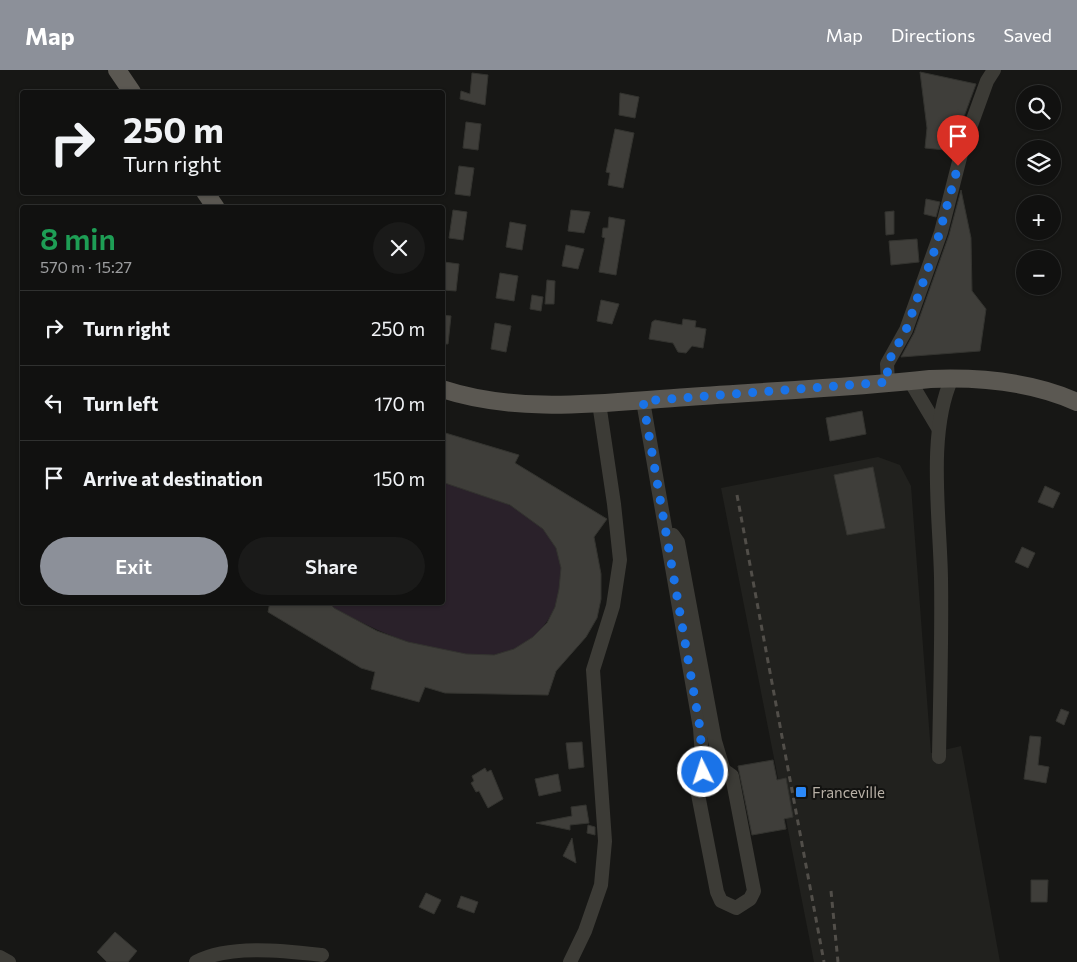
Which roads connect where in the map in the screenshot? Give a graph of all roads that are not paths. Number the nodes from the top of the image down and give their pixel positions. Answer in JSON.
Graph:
{"nodes":[{"id":1,"x":118,"y":70,"type":"edge"},
{"id":2,"x":994,"y":70,"type":"edge"},
{"id":3,"x":131,"y":90,"type":"edge"},
{"id":4,"x":952,"y":378,"type":"junction"},
{"id":5,"x":910,"y":381,"type":"junction"},
{"id":6,"x":888,"y":382,"type":"junction"},
{"id":7,"x":445,"y":390,"type":"edge"},
{"id":8,"x":643,"y":401,"type":"junction"},
{"id":9,"x":1077,"y":402,"type":"edge"},
{"id":10,"x":598,"y":403,"type":"junction"},
{"id":11,"x":938,"y":428,"type":"junction"},
{"id":12,"x":665,"y":525,"type":"junction"},
{"id":13,"x":939,"y":757,"type":"dead end"},
{"id":14,"x":722,"y":768,"type":"junction"},
{"id":15,"x":703,"y":772,"type":"junction"},
{"id":16,"x":322,"y":955,"type":"dead end"},
{"id":17,"x":0,"y":957,"type":"edge"},
{"id":18,"x":9,"y":962,"type":"edge"},
{"id":19,"x":196,"y":962,"type":"edge"},
{"id":20,"x":570,"y":962,"type":"edge"}],
"edges":[{"from":1,"to":3,"type":"main road"},
{"from":2,"to":6,"type":"street"},
{"from":4,"to":5,"type":"main road"},
{"from":4,"to":9,"type":"main road"},
{"from":4,"to":11,"type":"street"},
{"from":5,"to":6,"type":"main road"},
{"from":5,"to":11,"type":"street"},
{"from":6,"to":8,"type":"main road"},
{"from":7,"to":10,"type":"main road"},
{"from":8,"to":10,"type":"main road"},
{"from":8,"to":12,"type":"street"},
{"from":10,"to":20,"type":"street"},
{"from":11,"to":13,"type":"street"},
{"from":12,"to":14,"type":"street"},
{"from":12,"to":15,"type":"street"},
{"from":14,"to":15,"type":"street"},
{"from":14,"to":15,"type":"street"},
{"from":16,"to":19,"type":"street"},
{"from":17,"to":18,"type":"street"}]}
